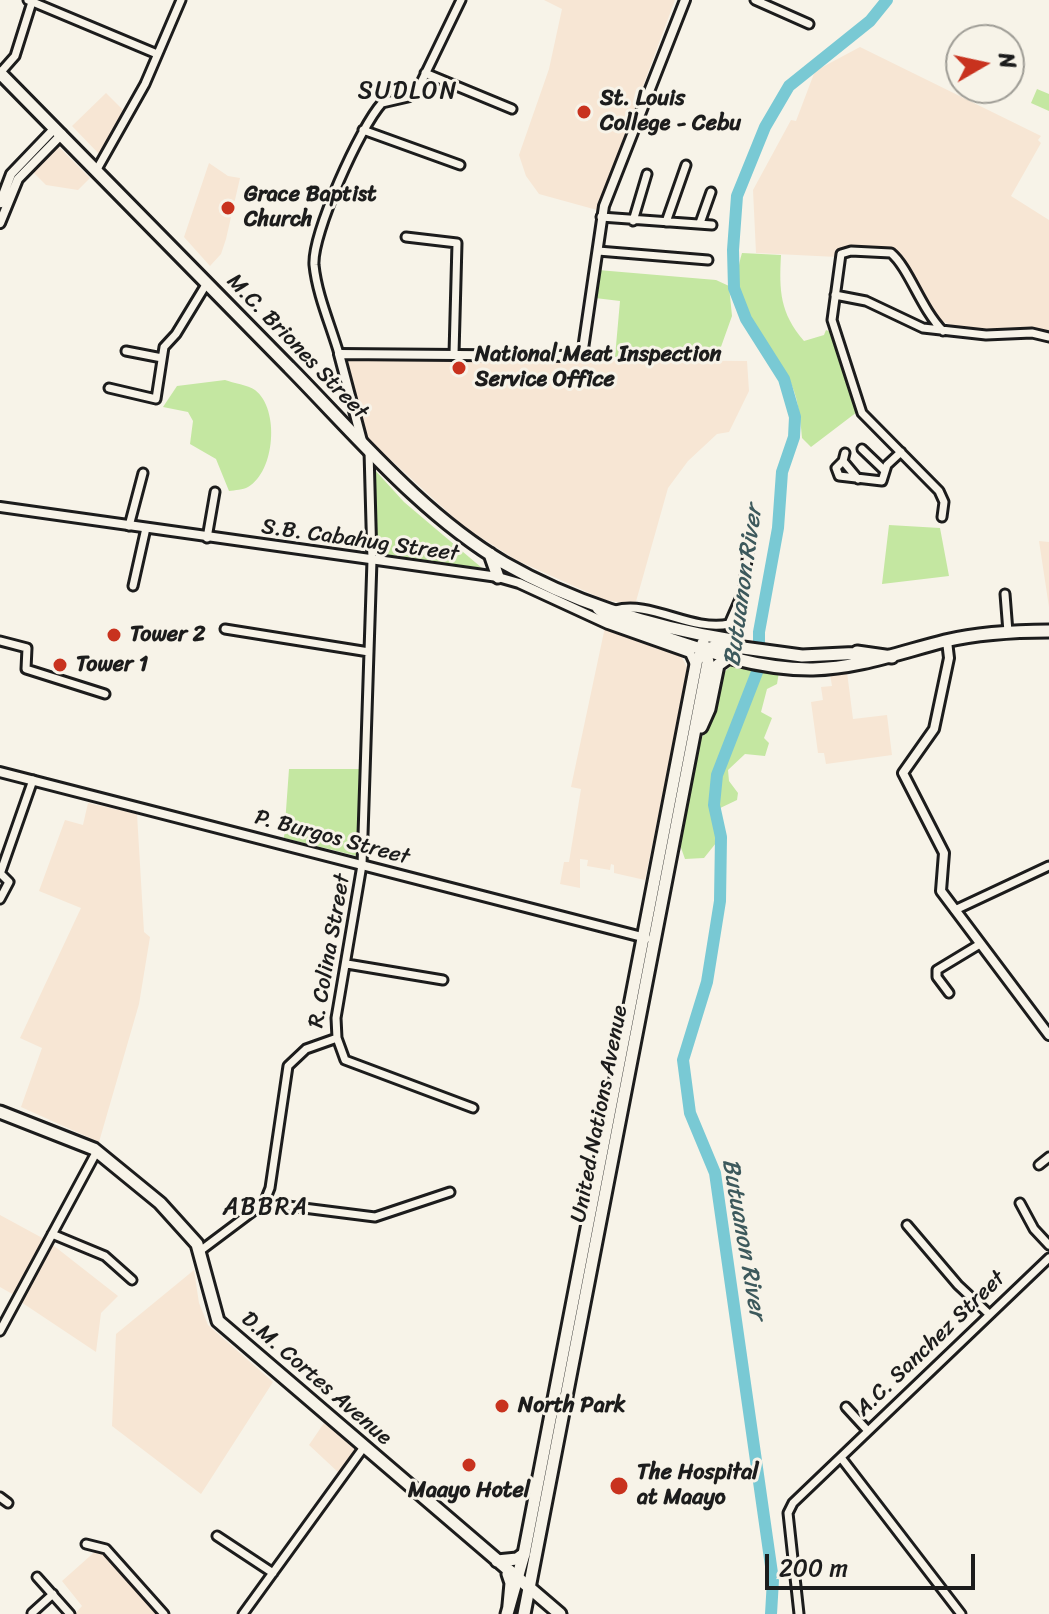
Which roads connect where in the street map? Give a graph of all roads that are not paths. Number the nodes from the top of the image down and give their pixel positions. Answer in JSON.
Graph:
{"nodes":[{"id":1,"x":181,"y":0,"type":"edge"},
{"id":2,"x":461,"y":0,"type":"edge"},
{"id":3,"x":685,"y":0,"type":"edge"},
{"id":4,"x":755,"y":0,"type":"edge"},
{"id":5,"x":30,"y":1,"type":"edge"},
{"id":6,"x":809,"y":24,"type":"dead end"},
{"id":7,"x":157,"y":54,"type":"junction"},
{"id":8,"x":0,"y":73,"type":"edge"},
{"id":9,"x":425,"y":73,"type":"junction"},
{"id":10,"x":512,"y":109,"type":"dead end"},
{"id":11,"x":363,"y":130,"type":"junction"},
{"id":12,"x":58,"y":131,"type":"junction"},
{"id":13,"x":460,"y":165,"type":"dead end"},
{"id":14,"x":686,"y":165,"type":"dead end"},
{"id":15,"x":96,"y":171,"type":"junction"},
{"id":16,"x":647,"y":174,"type":"dead end"},
{"id":17,"x":711,"y":192,"type":"dead end"},
{"id":18,"x":0,"y":203,"type":"edge"},
{"id":19,"x":601,"y":217,"type":"junction"},
{"id":20,"x":633,"y":221,"type":"junction"},
{"id":21,"x":666,"y":222,"type":"junction"},
{"id":22,"x":0,"y":223,"type":"edge"},
{"id":23,"x":700,"y":223,"type":"junction"},
{"id":24,"x":712,"y":225,"type":"dead end"},
{"id":25,"x":406,"y":237,"type":"dead end"},
{"id":26,"x":598,"y":251,"type":"junction"},
{"id":27,"x":708,"y":260,"type":"dead end"},
{"id":28,"x":207,"y":283,"type":"junction"},
{"id":29,"x":835,"y":295,"type":"junction"},
{"id":30,"x":943,"y":331,"type":"junction"},
{"id":31,"x":1049,"y":337,"type":"edge"},
{"id":32,"x":126,"y":351,"type":"dead end"},
{"id":33,"x":339,"y":354,"type":"junction"},
{"id":34,"x":454,"y":354,"type":"junction"},
{"id":35,"x":162,"y":358,"type":"junction"},
{"id":36,"x":109,"y":388,"type":"dead end"},
{"id":37,"x":366,"y":446,"type":"junction"},
{"id":38,"x":862,"y":449,"type":"dead end"},
{"id":39,"x":901,"y":452,"type":"junction"},
{"id":40,"x":885,"y":471,"type":"junction"},
{"id":41,"x":143,"y":473,"type":"dead end"},
{"id":42,"x":858,"y":479,"type":"junction"},
{"id":43,"x":215,"y":492,"type":"dead end"},
{"id":44,"x":0,"y":507,"type":"edge"},
{"id":45,"x":942,"y":517,"type":"dead end"},
{"id":46,"x":129,"y":526,"type":"junction"},
{"id":47,"x":146,"y":528,"type":"junction"},
{"id":48,"x":207,"y":538,"type":"junction"},
{"id":49,"x":749,"y":544,"type":"dead end"},
{"id":50,"x":490,"y":554,"type":"junction"},
{"id":51,"x":372,"y":560,"type":"junction"},
{"id":52,"x":498,"y":577,"type":"junction"},
{"id":53,"x":133,"y":586,"type":"dead end"},
{"id":54,"x":1005,"y":594,"type":"dead end"},
{"id":55,"x":598,"y":608,"type":"junction"},
{"id":56,"x":615,"y":610,"type":"junction"},
{"id":57,"x":225,"y":629,"type":"dead end"},
{"id":58,"x":686,"y":631,"type":"junction"},
{"id":59,"x":1049,"y":631,"type":"edge"},
{"id":60,"x":1008,"y":632,"type":"junction"},
{"id":61,"x":0,"y":641,"type":"edge"},
{"id":62,"x":947,"y":641,"type":"junction"},
{"id":63,"x":743,"y":644,"type":"junction"},
{"id":64,"x":706,"y":649,"type":"junction"},
{"id":65,"x":369,"y":652,"type":"junction"},
{"id":66,"x":892,"y":657,"type":"junction"},
{"id":67,"x":735,"y":658,"type":"junction"},
{"id":68,"x":695,"y":665,"type":"junction"},
{"id":69,"x":105,"y":694,"type":"dead end"},
{"id":70,"x":692,"y":746,"type":"junction"},
{"id":71,"x":0,"y":772,"type":"edge"},
{"id":72,"x":33,"y":780,"type":"junction"},
{"id":73,"x":362,"y":865,"type":"junction"},
{"id":74,"x":1049,"y":866,"type":"edge"},
{"id":75,"x":1,"y":874,"type":"edge"},
{"id":76,"x":0,"y":899,"type":"edge"},
{"id":77,"x":955,"y":910,"type":"junction"},
{"id":78,"x":648,"y":938,"type":"junction"},
{"id":79,"x":980,"y":944,"type":"junction"},
{"id":80,"x":347,"y":964,"type":"junction"},
{"id":81,"x":443,"y":980,"type":"dead end"},
{"id":82,"x":949,"y":993,"type":"dead end"},
{"id":83,"x":1049,"y":1035,"type":"edge"},
{"id":84,"x":337,"y":1038,"type":"junction"},
{"id":85,"x":473,"y":1108,"type":"dead end"},
{"id":86,"x":0,"y":1112,"type":"edge"},
{"id":87,"x":97,"y":1151,"type":"junction"},
{"id":88,"x":1049,"y":1157,"type":"edge"},
{"id":89,"x":1039,"y":1165,"type":"dead end"},
{"id":90,"x":450,"y":1192,"type":"dead end"},
{"id":91,"x":264,"y":1203,"type":"junction"},
{"id":92,"x":1020,"y":1203,"type":"dead end"},
{"id":93,"x":907,"y":1225,"type":"dead end"},
{"id":94,"x":52,"y":1234,"type":"junction"},
{"id":95,"x":1049,"y":1245,"type":"edge"},
{"id":96,"x":200,"y":1251,"type":"junction"},
{"id":97,"x":1049,"y":1258,"type":"edge"},
{"id":98,"x":132,"y":1280,"type":"dead end"},
{"id":99,"x":0,"y":1310,"type":"edge"},
{"id":100,"x":989,"y":1314,"type":"junction"},
{"id":101,"x":9,"y":1315,"type":"junction"},
{"id":102,"x":0,"y":1331,"type":"edge"},
{"id":103,"x":846,"y":1407,"type":"dead end"},
{"id":104,"x":868,"y":1431,"type":"junction"},
{"id":105,"x":364,"y":1447,"type":"junction"},
{"id":106,"x":842,"y":1459,"type":"junction"},
{"id":107,"x":0,"y":1497,"type":"edge"},
{"id":108,"x":8,"y":1503,"type":"dead end"},
{"id":109,"x":217,"y":1536,"type":"dead end"},
{"id":110,"x":86,"y":1544,"type":"dead end"},
{"id":111,"x":524,"y":1554,"type":"junction"},
{"id":112,"x":497,"y":1561,"type":"junction"},
{"id":113,"x":273,"y":1573,"type":"junction"},
{"id":114,"x":37,"y":1577,"type":"dead end"},
{"id":115,"x":516,"y":1579,"type":"junction"},
{"id":116,"x":529,"y":1590,"type":"junction"},
{"id":117,"x":53,"y":1594,"type":"junction"},
{"id":118,"x":508,"y":1610,"type":"edge"},
{"id":119,"x":32,"y":1613,"type":"edge"},
{"id":120,"x":70,"y":1614,"type":"edge"},
{"id":121,"x":164,"y":1614,"type":"edge"},
{"id":122,"x":243,"y":1614,"type":"edge"},
{"id":123,"x":524,"y":1614,"type":"edge"},
{"id":124,"x":560,"y":1614,"type":"edge"},
{"id":125,"x":799,"y":1614,"type":"edge"},
{"id":126,"x":961,"y":1614,"type":"edge"}],
"edges":[{"from":1,"to":7,"type":"street"},
{"from":2,"to":9,"type":"street"},
{"from":3,"to":19,"type":"street"},
{"from":4,"to":6,"type":"street"},
{"from":5,"to":7,"type":"street"},
{"from":5,"to":8,"type":"street"},
{"from":7,"to":15,"type":"street"},
{"from":8,"to":12,"type":"main road","name":"M.C. Briones Street"},
{"from":9,"to":10,"type":"street"},
{"from":9,"to":11,"type":"street"},
{"from":11,"to":13,"type":"street"},
{"from":11,"to":33,"type":"street"},
{"from":12,"to":15,"type":"main road","name":"M.C. Briones Street"},
{"from":12,"to":18,"type":"street"},
{"from":12,"to":22,"type":"street"},
{"from":14,"to":21,"type":"street"},
{"from":15,"to":28,"type":"main road","name":"M.C. Briones Street"},
{"from":16,"to":20,"type":"street"},
{"from":17,"to":23,"type":"street"},
{"from":19,"to":20,"type":"street"},
{"from":19,"to":26,"type":"street"},
{"from":20,"to":21,"type":"street"},
{"from":21,"to":23,"type":"street"},
{"from":23,"to":24,"type":"street"},
{"from":25,"to":34,"type":"street"},
{"from":26,"to":27,"type":"street"},
{"from":26,"to":34,"type":"street"},
{"from":28,"to":35,"type":"street"},
{"from":28,"to":37,"type":"main road","name":"M.C. Briones Street"},
{"from":29,"to":30,"type":"street"},
{"from":29,"to":30,"type":"street"},
{"from":29,"to":39,"type":"street"},
{"from":30,"to":31,"type":"street"},
{"from":32,"to":35,"type":"street"},
{"from":33,"to":34,"type":"street"},
{"from":33,"to":37,"type":"street"},
{"from":35,"to":36,"type":"street"},
{"from":37,"to":50,"type":"main road","name":"M.C. Briones Street"},
{"from":37,"to":51,"type":"street","name":"R. Colina Street"},
{"from":38,"to":40,"type":"street"},
{"from":39,"to":40,"type":"street"},
{"from":39,"to":45,"type":"street"},
{"from":40,"to":42,"type":"street"},
{"from":41,"to":46,"type":"street"},
{"from":42,"to":42,"type":"street"},
{"from":43,"to":48,"type":"street"},
{"from":44,"to":46,"type":"street","name":"S.B. Cabahug Street"},
{"from":46,"to":47,"type":"street","name":"S.B. Cabahug Street"},
{"from":47,"to":48,"type":"street","name":"S.B. Cabahug Street"},
{"from":47,"to":53,"type":"street"},
{"from":48,"to":51,"type":"street","name":"S.B. Cabahug Street"},
{"from":49,"to":56,"type":"street"},
{"from":50,"to":52,"type":"main road"},
{"from":50,"to":55,"type":"main road","name":"M.C. Briones Street"},
{"from":51,"to":52,"type":"street","name":"S.B. Cabahug Street"},
{"from":51,"to":65,"type":"street","name":"R. Colina Street"},
{"from":52,"to":68,"type":"street","name":"S.B. Cabahug Street"},
{"from":54,"to":60,"type":"street"},
{"from":55,"to":56,"type":"main road","name":"M.C. Briones Street"},
{"from":55,"to":64,"type":"main road","name":"M.C. Briones Street"},
{"from":56,"to":58,"type":"main road","name":"M.C. Briones Street"},
{"from":57,"to":65,"type":"street"},
{"from":58,"to":63,"type":"main road","name":"M.C. Briones Street"},
{"from":58,"to":64,"type":"main road"},
{"from":59,"to":60,"type":"main road"},
{"from":60,"to":62,"type":"main road"},
{"from":61,"to":69,"type":"street"},
{"from":62,"to":66,"type":"main road"},
{"from":62,"to":77,"type":"street"},
{"from":63,"to":64,"type":"main road"},
{"from":63,"to":66,"type":"main road"},
{"from":64,"to":67,"type":"main road","name":"M.C. Briones Street"},
{"from":64,"to":68,"type":"main road"},
{"from":64,"to":70,"type":"main road","name":"United Nations Avenue"},
{"from":65,"to":73,"type":"street","name":"R. Colina Street"},
{"from":66,"to":67,"type":"main road","name":"M.C. Briones Street"},
{"from":67,"to":70,"type":"main road"},
{"from":68,"to":78,"type":"main road","name":"United Nations Avenue"},
{"from":70,"to":78,"type":"main road","name":"United Nations Avenue"},
{"from":71,"to":72,"type":"street","name":"P. Burgos Street"},
{"from":72,"to":73,"type":"street","name":"P. Burgos Street"},
{"from":72,"to":75,"type":"street"},
{"from":73,"to":78,"type":"street","name":"P. Burgos Street"},
{"from":73,"to":80,"type":"street","name":"R. Colina Street"},
{"from":74,"to":77,"type":"street"},
{"from":75,"to":76,"type":"street"},
{"from":77,"to":79,"type":"street"},
{"from":78,"to":111,"type":"main road","name":"United Nations Avenue"},
{"from":78,"to":116,"type":"main road","name":"United Nations Avenue"},
{"from":79,"to":82,"type":"street"},
{"from":79,"to":83,"type":"street"},
{"from":80,"to":81,"type":"street"},
{"from":80,"to":84,"type":"street","name":"R. Colina Street"},
{"from":84,"to":85,"type":"street"},
{"from":84,"to":91,"type":"street","name":"R. Colina Street"},
{"from":86,"to":87,"type":"main road","name":"D.M. Cortes Avenue"},
{"from":87,"to":94,"type":"street"},
{"from":87,"to":96,"type":"main road","name":"D.M. Cortes Avenue"},
{"from":88,"to":89,"type":"street"},
{"from":90,"to":91,"type":"street"},
{"from":91,"to":96,"type":"street"},
{"from":92,"to":95,"type":"street"},
{"from":93,"to":100,"type":"street"},
{"from":94,"to":98,"type":"street"},
{"from":94,"to":101,"type":"street"},
{"from":96,"to":105,"type":"main road","name":"D.M. Cortes Avenue"},
{"from":97,"to":100,"type":"street","name":"A.C. Sanchez Street"},
{"from":99,"to":101,"type":"street"},
{"from":100,"to":104,"type":"street","name":"A.C. Sanchez Street"},
{"from":101,"to":102,"type":"street"},
{"from":103,"to":104,"type":"street"},
{"from":104,"to":106,"type":"street","name":"A.C. Sanchez Street"},
{"from":105,"to":112,"type":"main road","name":"D.M. Cortes Avenue"},
{"from":105,"to":113,"type":"street"},
{"from":106,"to":125,"type":"street","name":"A.C. Sanchez Street"},
{"from":106,"to":126,"type":"street"},
{"from":107,"to":108,"type":"street"},
{"from":109,"to":113,"type":"street"},
{"from":110,"to":121,"type":"street"},
{"from":111,"to":112,"type":"main road"},
{"from":111,"to":115,"type":"main road","name":"United Nations Avenue"},
{"from":112,"to":115,"type":"main road","name":"D.M. Cortes Avenue"},
{"from":112,"to":118,"type":"main road"},
{"from":113,"to":122,"type":"street"},
{"from":114,"to":117,"type":"street"},
{"from":115,"to":116,"type":"main road","name":"D.M. Cortes Avenue"},
{"from":115,"to":118,"type":"main road","name":"United Nations Avenue"},
{"from":116,"to":123,"type":"main road","name":"United Nations Avenue"},
{"from":116,"to":124,"type":"main road","name":"D.M. Cortes Avenue"},
{"from":117,"to":119,"type":"street"},
{"from":117,"to":120,"type":"street"}]}
